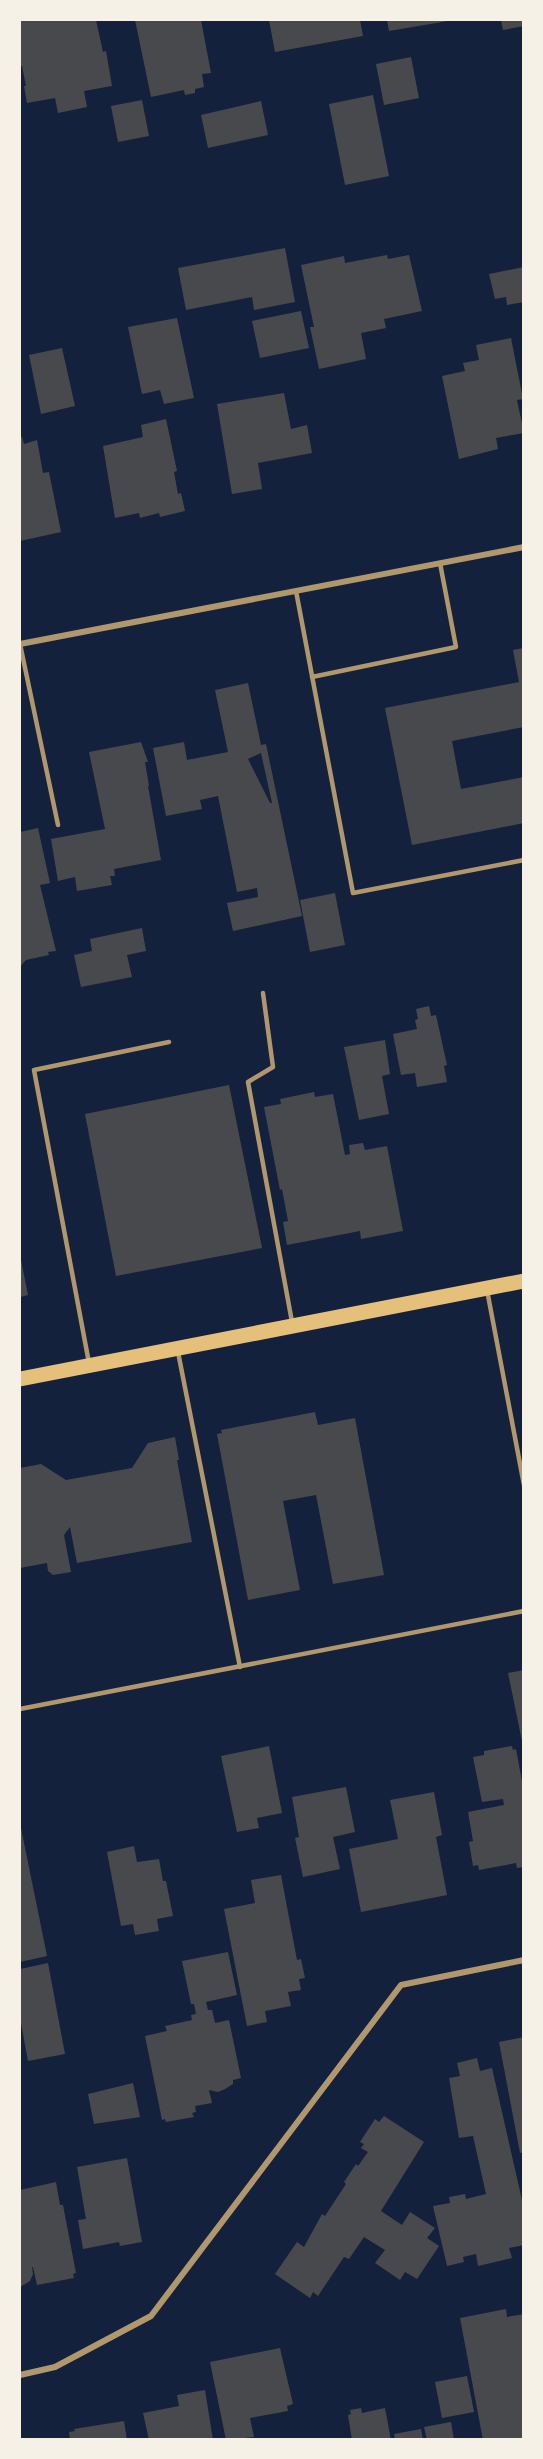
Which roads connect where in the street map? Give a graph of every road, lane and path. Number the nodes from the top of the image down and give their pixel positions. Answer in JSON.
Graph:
{"nodes":[{"id":1,"x":524,"y":547,"type":"edge"},
{"id":2,"x":440,"y":563,"type":"junction"},
{"id":3,"x":296,"y":591,"type":"junction"},
{"id":4,"x":20,"y":644,"type":"edge"},
{"id":5,"x":312,"y":677,"type":"junction"},
{"id":6,"x":58,"y":825,"type":"dead end"},
{"id":7,"x":524,"y":860,"type":"edge"},
{"id":8,"x":263,"y":993,"type":"dead end"},
{"id":9,"x":169,"y":1042,"type":"dead end"},
{"id":10,"x":524,"y":1281,"type":"edge"},
{"id":11,"x":486,"y":1288,"type":"junction"},
{"id":12,"x":293,"y":1325,"type":"junction"},
{"id":13,"x":178,"y":1349,"type":"junction"},
{"id":14,"x":90,"y":1366,"type":"junction"},
{"id":15,"x":20,"y":1379,"type":"edge"},
{"id":16,"x":524,"y":1485,"type":"edge"},
{"id":17,"x":524,"y":1611,"type":"edge"},
{"id":18,"x":240,"y":1667,"type":"junction"},
{"id":19,"x":20,"y":1709,"type":"edge"},
{"id":20,"x":524,"y":1960,"type":"edge"},
{"id":21,"x":20,"y":2375,"type":"edge"}],
"edges":[{"from":1,"to":2,"type":"street"},
{"from":2,"to":3,"type":"street"},
{"from":2,"to":5,"type":"lane"},
{"from":3,"to":4,"type":"street"},
{"from":3,"to":5,"type":"lane"},
{"from":4,"to":6,"type":"lane"},
{"from":5,"to":7,"type":"lane"},
{"from":8,"to":12,"type":"lane"},
{"from":9,"to":14,"type":"lane"},
{"from":10,"to":11,"type":"main road"},
{"from":11,"to":12,"type":"main road"},
{"from":11,"to":16,"type":"lane"},
{"from":12,"to":13,"type":"main road"},
{"from":13,"to":14,"type":"main road"},
{"from":13,"to":18,"type":"lane"},
{"from":14,"to":15,"type":"main road"},
{"from":17,"to":18,"type":"lane"},
{"from":18,"to":19,"type":"lane"},
{"from":20,"to":21,"type":"street"}]}
